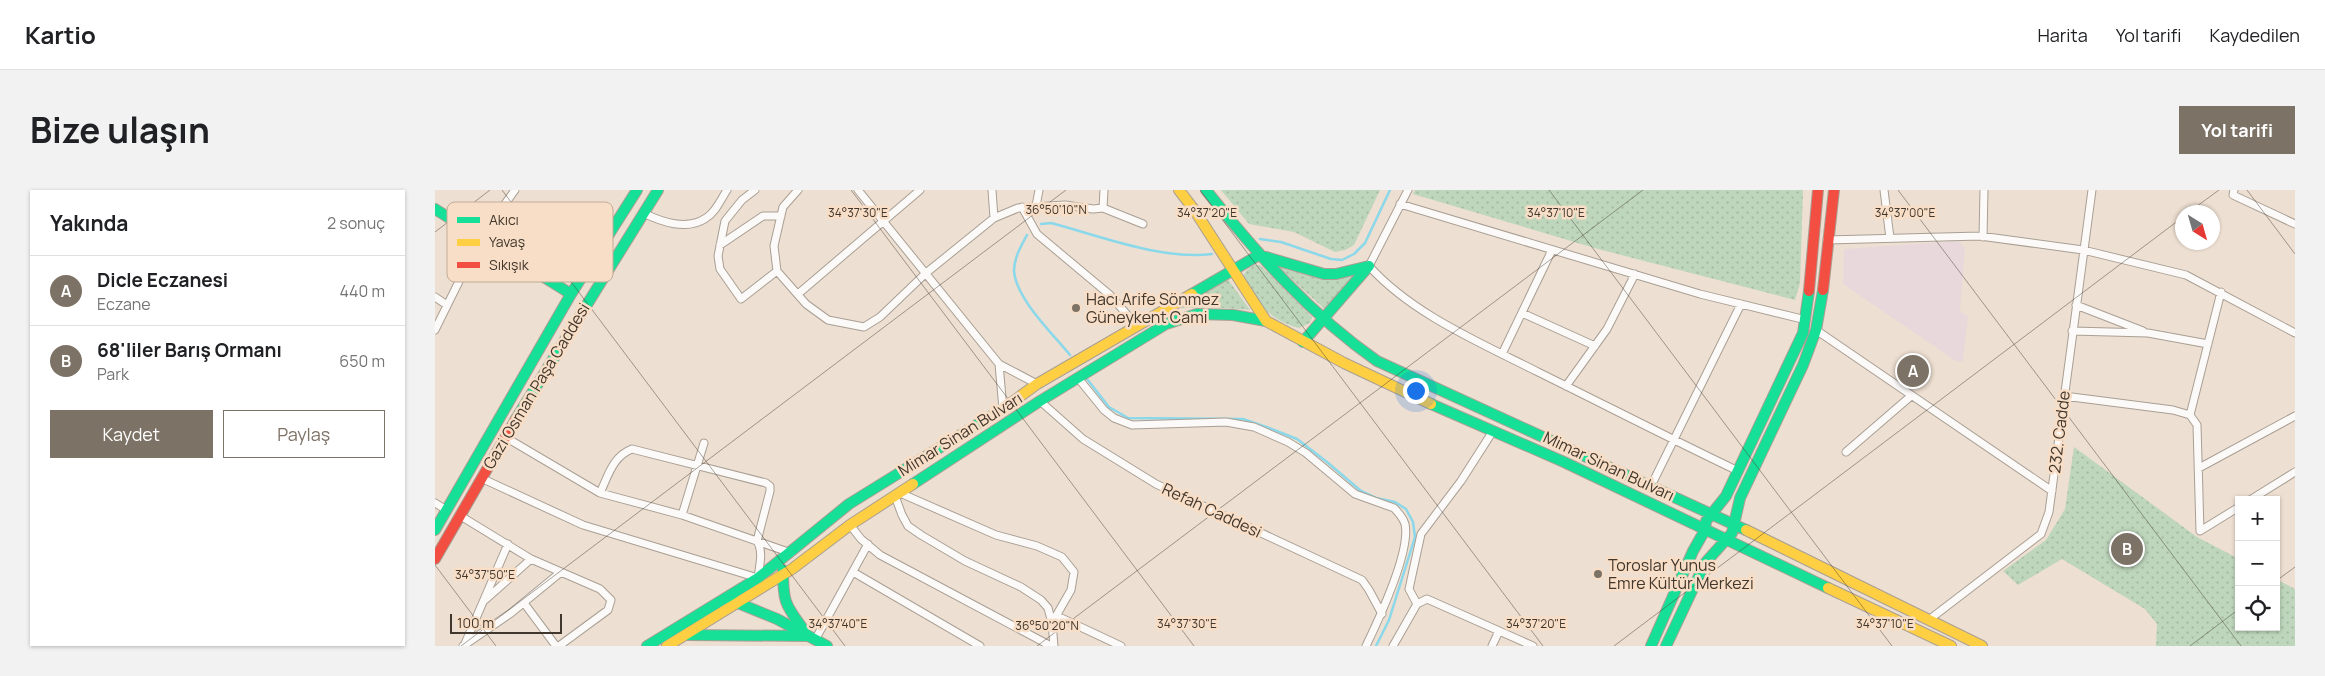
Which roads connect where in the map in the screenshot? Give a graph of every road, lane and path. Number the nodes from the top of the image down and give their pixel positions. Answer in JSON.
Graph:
{"nodes":[{"id":1,"x":515,"y":190,"type":"edge"},
{"id":2,"x":637,"y":190,"type":"edge"},
{"id":3,"x":658,"y":190,"type":"edge"},
{"id":4,"x":727,"y":190,"type":"edge"},
{"id":5,"x":755,"y":190,"type":"edge"},
{"id":6,"x":858,"y":190,"type":"edge"},
{"id":7,"x":920,"y":190,"type":"edge"},
{"id":8,"x":992,"y":190,"type":"edge"},
{"id":9,"x":1039,"y":190,"type":"edge"},
{"id":10,"x":1104,"y":190,"type":"edge"},
{"id":11,"x":1179,"y":190,"type":"edge"},
{"id":12,"x":1206,"y":190,"type":"edge"},
{"id":13,"x":1408,"y":190,"type":"edge"},
{"id":14,"x":1818,"y":190,"type":"edge"},
{"id":15,"x":1834,"y":190,"type":"edge"},
{"id":16,"x":1884,"y":190,"type":"edge"},
{"id":17,"x":1984,"y":190,"type":"edge"},
{"id":18,"x":2091,"y":190,"type":"edge"},
{"id":19,"x":2234,"y":190,"type":"edge"},
{"id":20,"x":795,"y":191,"type":"edge"},
{"id":21,"x":506,"y":202,"type":"edge"},
{"id":22,"x":1400,"y":204,"type":"junction"},
{"id":23,"x":1036,"y":206,"type":"junction"},
{"id":24,"x":1022,"y":207,"type":"junction"},
{"id":25,"x":1103,"y":208,"type":"junction"},
{"id":26,"x":435,"y":209,"type":"edge"},
{"id":27,"x":643,"y":213,"type":"junction"},
{"id":28,"x":447,"y":216,"type":"edge"},
{"id":29,"x":781,"y":216,"type":"junction"},
{"id":30,"x":994,"y":218,"type":"junction"},
{"id":31,"x":883,"y":220,"type":"junction"},
{"id":32,"x":1143,"y":224,"type":"dead end"},
{"id":33,"x":2295,"y":224,"type":"edge"},
{"id":34,"x":613,"y":228,"type":"edge"},
{"id":35,"x":1983,"y":237,"type":"junction"},
{"id":36,"x":1890,"y":238,"type":"junction"},
{"id":37,"x":1827,"y":240,"type":"junction"},
{"id":38,"x":720,"y":245,"type":"junction"},
{"id":39,"x":1553,"y":250,"type":"junction"},
{"id":40,"x":2083,"y":250,"type":"junction"},
{"id":41,"x":1259,"y":255,"type":"junction"},
{"id":42,"x":613,"y":262,"type":"edge"},
{"id":43,"x":1369,"y":266,"type":"junction"},
{"id":44,"x":777,"y":271,"type":"junction"},
{"id":45,"x":1233,"y":271,"type":"junction"},
{"id":46,"x":926,"y":274,"type":"junction"},
{"id":47,"x":1635,"y":274,"type":"junction"},
{"id":48,"x":458,"y":282,"type":"edge"},
{"id":49,"x":552,"y":282,"type":"edge"},
{"id":50,"x":579,"y":282,"type":"edge"},
{"id":51,"x":600,"y":282,"type":"edge"},
{"id":52,"x":2221,"y":292,"type":"junction"},
{"id":53,"x":571,"y":294,"type":"junction"},
{"id":54,"x":798,"y":294,"type":"junction"},
{"id":55,"x":435,"y":297,"type":"edge"},
{"id":56,"x":1741,"y":304,"type":"junction"},
{"id":57,"x":447,"y":305,"type":"junction"},
{"id":58,"x":2076,"y":306,"type":"junction"},
{"id":59,"x":1522,"y":313,"type":"junction"},
{"id":60,"x":1324,"y":318,"type":"junction"},
{"id":61,"x":1806,"y":320,"type":"junction"},
{"id":62,"x":1266,"y":321,"type":"junction"},
{"id":63,"x":1136,"y":325,"type":"junction"},
{"id":64,"x":435,"y":330,"type":"edge"},
{"id":65,"x":1816,"y":330,"type":"junction"},
{"id":66,"x":2072,"y":331,"type":"junction"},
{"id":67,"x":2148,"y":333,"type":"junction"},
{"id":68,"x":2295,"y":333,"type":"edge"},
{"id":69,"x":1303,"y":342,"type":"junction"},
{"id":70,"x":2208,"y":344,"type":"junction"},
{"id":71,"x":1595,"y":346,"type":"junction"},
{"id":72,"x":1502,"y":354,"type":"junction"},
{"id":73,"x":999,"y":364,"type":"junction"},
{"id":74,"x":1078,"y":378,"type":"junction"},
{"id":75,"x":1037,"y":384,"type":"junction"},
{"id":76,"x":1566,"y":386,"type":"junction"},
{"id":77,"x":1911,"y":396,"type":"junction"},
{"id":78,"x":2064,"y":396,"type":"junction"},
{"id":79,"x":1040,"y":401,"type":"junction"},
{"id":80,"x":1003,"y":409,"type":"junction"},
{"id":81,"x":2190,"y":415,"type":"junction"},
{"id":82,"x":2295,"y":416,"type":"edge"},
{"id":83,"x":1493,"y":431,"type":"junction"},
{"id":84,"x":505,"y":437,"type":"junction"},
{"id":85,"x":1674,"y":440,"type":"junction"},
{"id":86,"x":704,"y":443,"type":"dead end"},
{"id":87,"x":1846,"y":452,"type":"dead end"},
{"id":88,"x":697,"y":465,"type":"junction"},
{"id":89,"x":2199,"y":468,"type":"junction"},
{"id":90,"x":1739,"y":471,"type":"junction"},
{"id":91,"x":2295,"y":472,"type":"edge"},
{"id":92,"x":481,"y":478,"type":"junction"},
{"id":93,"x":1651,"y":486,"type":"junction"},
{"id":94,"x":2052,"y":490,"type":"junction"},
{"id":95,"x":600,"y":493,"type":"junction"},
{"id":96,"x":897,"y":494,"type":"junction"},
{"id":97,"x":2256,"y":496,"type":"edge"},
{"id":98,"x":435,"y":502,"type":"edge"},
{"id":99,"x":445,"y":509,"type":"junction"},
{"id":100,"x":2235,"y":509,"type":"edge"},
{"id":101,"x":459,"y":515,"type":"junction"},
{"id":102,"x":682,"y":515,"type":"junction"},
{"id":103,"x":1713,"y":515,"type":"junction"},
{"id":104,"x":1733,"y":524,"type":"junction"},
{"id":105,"x":850,"y":525,"type":"junction"},
{"id":106,"x":435,"y":530,"type":"edge"},
{"id":107,"x":1705,"y":530,"type":"junction"},
{"id":108,"x":757,"y":540,"type":"junction"},
{"id":109,"x":1727,"y":540,"type":"junction"},
{"id":110,"x":508,"y":544,"type":"junction"},
{"id":111,"x":868,"y":544,"type":"junction"},
{"id":112,"x":792,"y":553,"type":"junction"},
{"id":113,"x":435,"y":559,"type":"edge"},
{"id":114,"x":531,"y":559,"type":"junction"},
{"id":115,"x":781,"y":562,"type":"junction"},
{"id":116,"x":561,"y":572,"type":"junction"},
{"id":117,"x":853,"y":572,"type":"junction"},
{"id":118,"x":784,"y":574,"type":"junction"},
{"id":119,"x":758,"y":578,"type":"junction"},
{"id":120,"x":758,"y":590,"type":"junction"},
{"id":121,"x":725,"y":599,"type":"junction"},
{"id":122,"x":482,"y":603,"type":"junction"},
{"id":123,"x":524,"y":603,"type":"junction"},
{"id":124,"x":737,"y":603,"type":"junction"},
{"id":125,"x":1417,"y":604,"type":"junction"},
{"id":126,"x":1382,"y":614,"type":"junction"},
{"id":127,"x":1057,"y":616,"type":"junction"},
{"id":128,"x":1931,"y":620,"type":"junction"},
{"id":129,"x":1053,"y":623,"type":"junction"},
{"id":130,"x":1499,"y":631,"type":"junction"},
{"id":131,"x":686,"y":635,"type":"junction"},
{"id":132,"x":811,"y":638,"type":"junction"},
{"id":133,"x":1038,"y":638,"type":"junction"},
{"id":134,"x":463,"y":646,"type":"edge"},
{"id":135,"x":557,"y":646,"type":"edge"},
{"id":136,"x":647,"y":646,"type":"edge"},
{"id":137,"x":667,"y":646,"type":"edge"},
{"id":138,"x":827,"y":646,"type":"edge"},
{"id":139,"x":980,"y":646,"type":"edge"},
{"id":140,"x":1035,"y":646,"type":"edge"},
{"id":141,"x":1052,"y":646,"type":"edge"},
{"id":142,"x":1121,"y":646,"type":"edge"},
{"id":143,"x":1366,"y":646,"type":"edge"},
{"id":144,"x":1393,"y":646,"type":"edge"},
{"id":145,"x":1493,"y":646,"type":"edge"},
{"id":146,"x":1533,"y":646,"type":"edge"},
{"id":147,"x":1651,"y":646,"type":"edge"},
{"id":148,"x":1666,"y":646,"type":"edge"},
{"id":149,"x":1951,"y":646,"type":"edge"},
{"id":150,"x":1982,"y":646,"type":"edge"}],
"edges":[{"from":1,"to":21,"type":"street"},
{"from":2,"to":34,"type":"main road","name":"Gazi Osman Paşa Caddesi"},
{"from":3,"to":27,"type":"main road","name":"Gazi Osman Paşa Caddesi"},
{"from":4,"to":27,"type":"street"},
{"from":5,"to":38,"type":"street"},
{"from":6,"to":31,"type":"street"},
{"from":7,"to":31,"type":"street"},
{"from":8,"to":30,"type":"street"},
{"from":9,"to":23,"type":"street"},
{"from":10,"to":25,"type":"street"},
{"from":11,"to":45,"type":"main road"},
{"from":12,"to":41,"type":"main road","name":"Mimar Sinan Bulvarı"},
{"from":13,"to":22,"type":"street"},
{"from":14,"to":61,"type":"main road"},
{"from":15,"to":37,"type":"main road"},
{"from":16,"to":36,"type":"street"},
{"from":17,"to":35,"type":"street"},
{"from":18,"to":40,"type":"street","name":"232. Cadde"},
{"from":19,"to":33,"type":"street"},
{"from":20,"to":29,"type":"street"},
{"from":22,"to":39,"type":"street"},
{"from":22,"to":43,"type":"street"},
{"from":23,"to":24,"type":"street"},
{"from":23,"to":25,"type":"street"},
{"from":24,"to":30,"type":"street"},
{"from":24,"to":63,"type":"street"},
{"from":25,"to":32,"type":"street"},
{"from":26,"to":28,"type":"main road"},
{"from":27,"to":42,"type":"main road","name":"Gazi Osman Paşa Caddesi"},
{"from":29,"to":38,"type":"street"},
{"from":29,"to":44,"type":"street"},
{"from":30,"to":46,"type":"street"},
{"from":31,"to":46,"type":"street"},
{"from":31,"to":54,"type":"street"},
{"from":35,"to":36,"type":"street"},
{"from":35,"to":40,"type":"street"},
{"from":36,"to":37,"type":"street"},
{"from":37,"to":65,"type":"main road"},
{"from":38,"to":44,"type":"street"},
{"from":39,"to":47,"type":"street"},
{"from":39,"to":59,"type":"street"},
{"from":40,"to":52,"type":"street"},
{"from":40,"to":58,"type":"street","name":"232. Cadde"},
{"from":41,"to":43,"type":"main road"},
{"from":41,"to":45,"type":"main road"},
{"from":41,"to":60,"type":"main road","name":"Mimar Sinan Bulvarı"},
{"from":43,"to":60,"type":"main road"},
{"from":43,"to":72,"type":"street"},
{"from":44,"to":54,"type":"street"},
{"from":45,"to":62,"type":"main road","name":"Mimar Sinan Bulvarı"},
{"from":45,"to":63,"type":"main road","name":"Mimar Sinan Bulvarı"},
{"from":46,"to":54,"type":"street"},
{"from":46,"to":73,"type":"street"},
{"from":47,"to":56,"type":"street"},
{"from":47,"to":71,"type":"street"},
{"from":48,"to":57,"type":"street"},
{"from":49,"to":53,"type":"main road"},
{"from":50,"to":53,"type":"main road","name":"Gazi Osman Paşa Caddesi"},
{"from":51,"to":84,"type":"main road","name":"Gazi Osman Paşa Caddesi"},
{"from":52,"to":68,"type":"street"},
{"from":52,"to":70,"type":"street"},
{"from":53,"to":99,"type":"main road","name":"Gazi Osman Paşa Caddesi"},
{"from":55,"to":57,"type":"street"},
{"from":56,"to":61,"type":"street"},
{"from":56,"to":85,"type":"street"},
{"from":57,"to":64,"type":"street"},
{"from":58,"to":66,"type":"street","name":"232. Cadde"},
{"from":58,"to":67,"type":"street"},
{"from":59,"to":71,"type":"street"},
{"from":59,"to":72,"type":"street"},
{"from":60,"to":69,"type":"main road"},
{"from":60,"to":93,"type":"main road","name":"Mimar Sinan Bulvarı"},
{"from":61,"to":90,"type":"main road"},
{"from":62,"to":69,"type":"main road","name":"Mimar Sinan Bulvarı"},
{"from":62,"to":74,"type":"main road","name":"Mimar Sinan Bulvarı"},
{"from":63,"to":75,"type":"main road","name":"Mimar Sinan Bulvarı"},
{"from":65,"to":77,"type":"street"},
{"from":65,"to":104,"type":"main road"},
{"from":66,"to":67,"type":"street"},
{"from":66,"to":78,"type":"street","name":"232. Cadde"},
{"from":67,"to":70,"type":"street"},
{"from":69,"to":83,"type":"main road","name":"Mimar Sinan Bulvarı"},
{"from":70,"to":81,"type":"street"},
{"from":71,"to":76,"type":"street"},
{"from":72,"to":76,"type":"street"},
{"from":73,"to":75,"type":"street"},
{"from":73,"to":80,"type":"street"},
{"from":74,"to":79,"type":"main road","name":"Mimar Sinan Bulvarı"},
{"from":74,"to":126,"type":"street"},
{"from":75,"to":80,"type":"main road","name":"Mimar Sinan Bulvarı"},
{"from":76,"to":85,"type":"street"},
{"from":77,"to":87,"type":"street"},
{"from":77,"to":94,"type":"street"},
{"from":78,"to":81,"type":"street"},
{"from":78,"to":94,"type":"street","name":"232. Cadde"},
{"from":79,"to":96,"type":"main road","name":"Mimar Sinan Bulvarı"},
{"from":79,"to":126,"type":"street","name":"Refah Caddesi"},
{"from":80,"to":112,"type":"main road","name":"Mimar Sinan Bulvarı"},
{"from":81,"to":89,"type":"street"},
{"from":82,"to":89,"type":"street"},
{"from":83,"to":107,"type":"main road","name":"Mimar Sinan Bulvarı"},
{"from":83,"to":125,"type":"street"},
{"from":84,"to":92,"type":"main road","name":"Gazi Osman Paşa Caddesi"},
{"from":84,"to":95,"type":"street"},
{"from":85,"to":90,"type":"street"},
{"from":85,"to":93,"type":"street"},
{"from":86,"to":88,"type":"street"},
{"from":88,"to":95,"type":"street"},
{"from":88,"to":102,"type":"street"},
{"from":88,"to":108,"type":"street"},
{"from":89,"to":100,"type":"street"},
{"from":90,"to":103,"type":"main road"},
{"from":91,"to":97,"type":"street"},
{"from":92,"to":101,"type":"main road","name":"Gazi Osman Paşa Caddesi"},
{"from":92,"to":119,"type":"street"},
{"from":93,"to":103,"type":"main road","name":"Mimar Sinan Bulvarı"},
{"from":94,"to":128,"type":"street","name":"232. Cadde"},
{"from":95,"to":102,"type":"street"},
{"from":96,"to":105,"type":"main road","name":"Mimar Sinan Bulvarı"},
{"from":96,"to":127,"type":"street"},
{"from":96,"to":129,"type":"street"},
{"from":98,"to":99,"type":"street"},
{"from":99,"to":106,"type":"main road","name":"Gazi Osman Paşa Caddesi"},
{"from":101,"to":110,"type":"street"},
{"from":101,"to":113,"type":"main road","name":"Gazi Osman Paşa Caddesi"},
{"from":102,"to":108,"type":"street"},
{"from":103,"to":104,"type":"main road","name":"Mimar Sinan Bulvarı"},
{"from":103,"to":107,"type":"main road"},
{"from":104,"to":109,"type":"main road"},
{"from":104,"to":128,"type":"main road","name":"Mimar Sinan Bulvarı"},
{"from":105,"to":111,"type":"street"},
{"from":105,"to":118,"type":"main road","name":"Mimar Sinan Bulvarı"},
{"from":107,"to":109,"type":"main road","name":"Mimar Sinan Bulvarı"},
{"from":107,"to":147,"type":"main road"},
{"from":108,"to":112,"type":"street"},
{"from":108,"to":119,"type":"street"},
{"from":109,"to":148,"type":"main road"},
{"from":109,"to":149,"type":"main road","name":"Mimar Sinan Bulvarı"},
{"from":110,"to":114,"type":"street"},
{"from":110,"to":122,"type":"street"},
{"from":111,"to":117,"type":"street"},
{"from":111,"to":133,"type":"street"},
{"from":112,"to":115,"type":"main road","name":"Mimar Sinan Bulvarı"},
{"from":114,"to":116,"type":"street"},
{"from":114,"to":122,"type":"street"},
{"from":115,"to":118,"type":"main road"},
{"from":115,"to":119,"type":"main road","name":"Mimar Sinan Bulvarı"},
{"from":116,"to":123,"type":"street"},
{"from":116,"to":135,"type":"street"},
{"from":117,"to":132,"type":"street"},
{"from":117,"to":139,"type":"street"},
{"from":118,"to":120,"type":"main road","name":"Mimar Sinan Bulvarı"},
{"from":118,"to":132,"type":"main road"},
{"from":119,"to":120,"type":"street"},
{"from":119,"to":121,"type":"main road","name":"Mimar Sinan Bulvarı"},
{"from":120,"to":124,"type":"main road","name":"Mimar Sinan Bulvarı"},
{"from":121,"to":124,"type":"main road"},
{"from":121,"to":136,"type":"main road","name":"Mimar Sinan Bulvarı"},
{"from":122,"to":134,"type":"street"},
{"from":123,"to":134,"type":"street"},
{"from":123,"to":135,"type":"street"},
{"from":124,"to":131,"type":"main road","name":"Mimar Sinan Bulvarı"},
{"from":124,"to":132,"type":"main road"},
{"from":125,"to":130,"type":"street"},
{"from":125,"to":144,"type":"street"},
{"from":126,"to":143,"type":"street"},
{"from":127,"to":129,"type":"street"},
{"from":127,"to":142,"type":"street"},
{"from":128,"to":150,"type":"main road","name":"Mimar Sinan Bulvarı"},
{"from":129,"to":141,"type":"street"},
{"from":130,"to":145,"type":"street"},
{"from":130,"to":146,"type":"street"},
{"from":131,"to":132,"type":"main road"},
{"from":131,"to":137,"type":"main road","name":"Mimar Sinan Bulvarı"},
{"from":132,"to":138,"type":"main road"},
{"from":133,"to":140,"type":"street"},
{"from":133,"to":141,"type":"street"}]}
